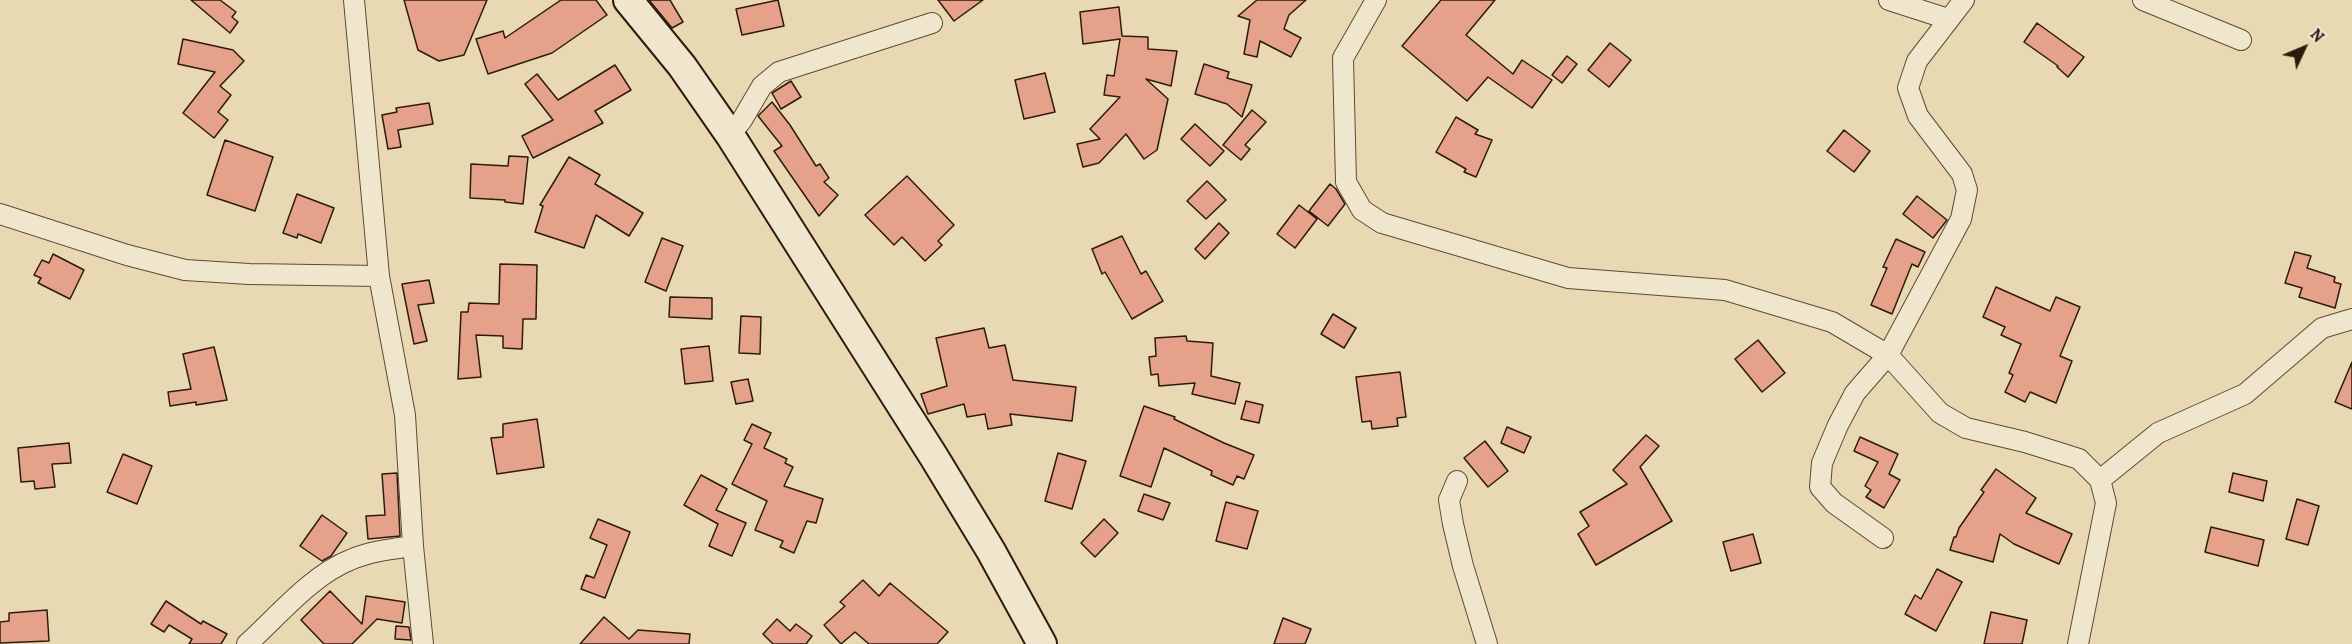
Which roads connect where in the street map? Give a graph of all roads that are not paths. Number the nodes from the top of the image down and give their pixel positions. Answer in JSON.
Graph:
{"nodes":[{"id":1,"x":354,"y":0,"type":"edge"},
{"id":2,"x":628,"y":0,"type":"edge"},
{"id":3,"x":1376,"y":0,"type":"edge"},
{"id":4,"x":1889,"y":0,"type":"edge"},
{"id":5,"x":1964,"y":0,"type":"edge"},
{"id":6,"x":2143,"y":0,"type":"edge"},
{"id":7,"x":1948,"y":19,"type":"junction"},
{"id":8,"x":932,"y":23,"type":"dead end"},
{"id":9,"x":2241,"y":40,"type":"dead end"},
{"id":10,"x":730,"y":135,"type":"junction"},
{"id":11,"x":0,"y":214,"type":"edge"},
{"id":12,"x":379,"y":276,"type":"junction"},
{"id":13,"x":2352,"y":319,"type":"edge"},
{"id":14,"x":1888,"y":355,"type":"junction"},
{"id":15,"x":2100,"y":480,"type":"junction"},
{"id":16,"x":1456,"y":481,"type":"dead end"},
{"id":17,"x":1883,"y":538,"type":"dead end"},
{"id":18,"x":413,"y":546,"type":"junction"},
{"id":19,"x":247,"y":644,"type":"edge"},
{"id":20,"x":423,"y":644,"type":"edge"},
{"id":21,"x":1042,"y":644,"type":"edge"},
{"id":22,"x":1487,"y":644,"type":"edge"},
{"id":23,"x":2078,"y":644,"type":"edge"}],
"edges":[{"from":1,"to":12,"type":"street"},
{"from":2,"to":10,"type":"main road"},
{"from":3,"to":14,"type":"street"},
{"from":4,"to":7,"type":"street"},
{"from":5,"to":7,"type":"street"},
{"from":6,"to":9,"type":"street"},
{"from":7,"to":14,"type":"street"},
{"from":8,"to":10,"type":"street"},
{"from":10,"to":21,"type":"main road"},
{"from":11,"to":12,"type":"street"},
{"from":12,"to":18,"type":"street"},
{"from":13,"to":15,"type":"street"},
{"from":14,"to":15,"type":"street"},
{"from":14,"to":17,"type":"street"},
{"from":15,"to":23,"type":"street"},
{"from":16,"to":22,"type":"street"},
{"from":18,"to":19,"type":"street"},
{"from":18,"to":20,"type":"street"}]}
